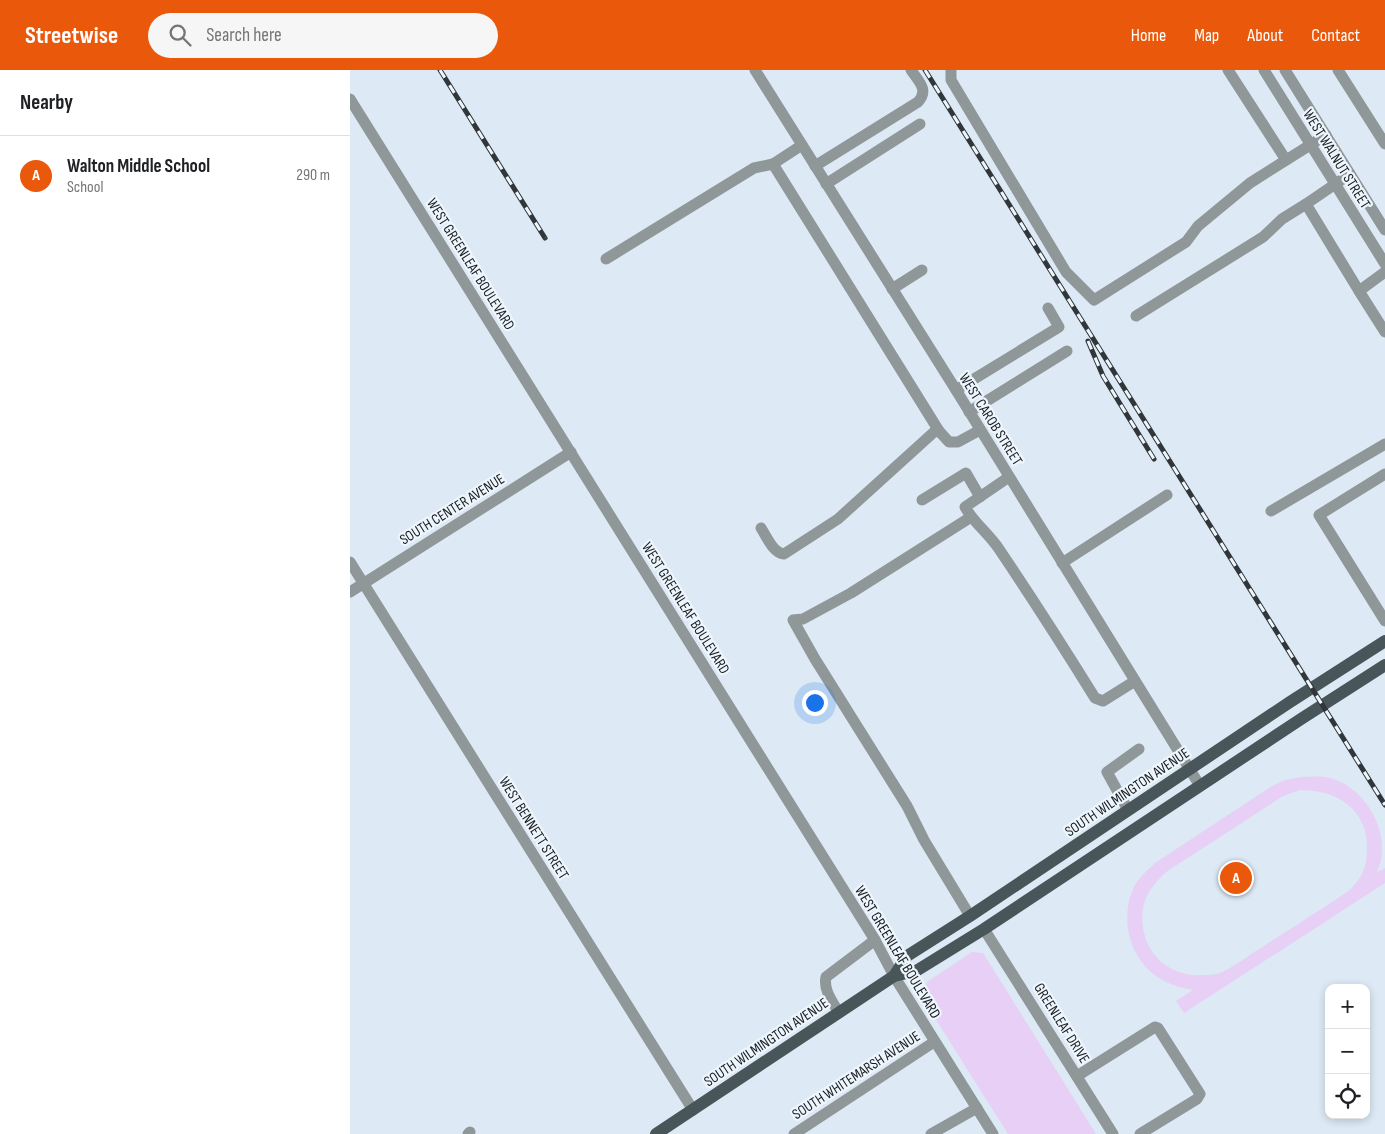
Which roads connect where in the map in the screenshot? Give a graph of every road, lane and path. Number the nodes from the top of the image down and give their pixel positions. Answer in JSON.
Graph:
{"nodes":[{"id":1,"x":755,"y":70,"type":"edge"},
{"id":2,"x":912,"y":70,"type":"edge"},
{"id":3,"x":951,"y":70,"type":"edge"},
{"id":4,"x":1228,"y":70,"type":"edge"},
{"id":5,"x":1264,"y":70,"type":"edge"},
{"id":6,"x":1285,"y":70,"type":"edge"},
{"id":7,"x":1338,"y":70,"type":"edge"},
{"id":8,"x":350,"y":99,"type":"edge"},
{"id":9,"x":920,"y":124,"type":"dead end"},
{"id":10,"x":1326,"y":135,"type":"junction"},
{"id":11,"x":1385,"y":144,"type":"edge"},
{"id":12,"x":802,"y":145,"type":"junction"},
{"id":13,"x":1311,"y":145,"type":"junction"},
{"id":14,"x":1286,"y":160,"type":"junction"},
{"id":15,"x":773,"y":164,"type":"junction"},
{"id":16,"x":815,"y":166,"type":"junction"},
{"id":17,"x":1350,"y":174,"type":"junction"},
{"id":18,"x":826,"y":184,"type":"junction"},
{"id":19,"x":1335,"y":184,"type":"junction"},
{"id":20,"x":1306,"y":204,"type":"junction"},
{"id":21,"x":1376,"y":216,"type":"junction"},
{"id":22,"x":1361,"y":225,"type":"junction"},
{"id":23,"x":1385,"y":230,"type":"edge"},
{"id":24,"x":606,"y":259,"type":"dead end"},
{"id":25,"x":1385,"y":264,"type":"edge"},
{"id":26,"x":922,"y":270,"type":"dead end"},
{"id":27,"x":1385,"y":272,"type":"edge"},
{"id":28,"x":892,"y":290,"type":"junction"},
{"id":29,"x":1359,"y":291,"type":"junction"},
{"id":30,"x":1048,"y":308,"type":"dead end"},
{"id":31,"x":1136,"y":316,"type":"dead end"},
{"id":32,"x":1385,"y":332,"type":"edge"},
{"id":33,"x":1067,"y":351,"type":"dead end"},
{"id":34,"x":956,"y":390,"type":"junction"},
{"id":35,"x":969,"y":412,"type":"junction"},
{"id":36,"x":980,"y":430,"type":"junction"},
{"id":37,"x":939,"y":431,"type":"junction"},
{"id":38,"x":1385,"y":444,"type":"edge"},
{"id":39,"x":571,"y":452,"type":"junction"},
{"id":40,"x":1385,"y":474,"type":"edge"},
{"id":41,"x":1009,"y":477,"type":"junction"},
{"id":42,"x":1167,"y":495,"type":"dead end"},
{"id":43,"x":980,"y":497,"type":"junction"},
{"id":44,"x":922,"y":500,"type":"dead end"},
{"id":45,"x":1271,"y":512,"type":"dead end"},
{"id":46,"x":971,"y":517,"type":"junction"},
{"id":47,"x":761,"y":528,"type":"dead end"},
{"id":48,"x":350,"y":562,"type":"edge"},
{"id":49,"x":1062,"y":563,"type":"junction"},
{"id":50,"x":363,"y":583,"type":"junction"},
{"id":51,"x":350,"y":592,"type":"edge"},
{"id":52,"x":1381,"y":607,"type":"edge"},
{"id":53,"x":1385,"y":621,"type":"edge"},
{"id":54,"x":1385,"y":641,"type":"edge"},
{"id":55,"x":1385,"y":665,"type":"edge"},
{"id":56,"x":1135,"y":681,"type":"junction"},
{"id":57,"x":1139,"y":749,"type":"dead end"},
{"id":58,"x":1190,"y":769,"type":"junction"},
{"id":59,"x":1200,"y":786,"type":"junction"},
{"id":60,"x":1128,"y":810,"type":"junction"},
{"id":61,"x":970,"y":916,"type":"junction"},
{"id":62,"x":984,"y":929,"type":"junction"},
{"id":63,"x":875,"y":940,"type":"junction"},
{"id":64,"x":894,"y":976,"type":"junction"},
{"id":65,"x":839,"y":1013,"type":"junction"},
{"id":66,"x":934,"y":1042,"type":"junction"},
{"id":67,"x":1077,"y":1076,"type":"junction"},
{"id":68,"x":976,"y":1108,"type":"junction"},
{"id":69,"x":693,"y":1110,"type":"junction"},
{"id":70,"x":656,"y":1134,"type":"edge"},
{"id":71,"x":794,"y":1134,"type":"edge"},
{"id":72,"x":931,"y":1134,"type":"edge"},
{"id":73,"x":993,"y":1134,"type":"edge"},
{"id":74,"x":1113,"y":1134,"type":"edge"},
{"id":75,"x":1140,"y":1134,"type":"edge"}],
"edges":[{"from":1,"to":12,"type":"street","name":"WEST CAROB STREET"},
{"from":2,"to":16,"type":"street"},
{"from":3,"to":14,"type":"street"},
{"from":4,"to":14,"type":"street"},
{"from":5,"to":13,"type":"street","name":"WEST WALNUT STREET"},
{"from":6,"to":10,"type":"street","name":"WEST WALNUT STREET"},
{"from":7,"to":11,"type":"street"},
{"from":8,"to":39,"type":"street","name":"WEST GREENLEAF BOULEVARD"},
{"from":9,"to":18,"type":"street"},
{"from":10,"to":13,"type":"street"},
{"from":10,"to":17,"type":"street","name":"WEST WALNUT STREET"},
{"from":12,"to":15,"type":"street"},
{"from":12,"to":16,"type":"street","name":"WEST CAROB STREET"},
{"from":13,"to":14,"type":"street"},
{"from":13,"to":19,"type":"street","name":"WEST WALNUT STREET"},
{"from":15,"to":24,"type":"street"},
{"from":15,"to":37,"type":"street"},
{"from":16,"to":18,"type":"street","name":"WEST CAROB STREET"},
{"from":17,"to":19,"type":"street"},
{"from":17,"to":21,"type":"street","name":"WEST WALNUT STREET"},
{"from":18,"to":28,"type":"street","name":"WEST CAROB STREET"},
{"from":19,"to":20,"type":"street"},
{"from":19,"to":22,"type":"street","name":"WEST WALNUT STREET"},
{"from":20,"to":29,"type":"street"},
{"from":20,"to":31,"type":"street"},
{"from":21,"to":22,"type":"street"},
{"from":21,"to":23,"type":"street","name":"WEST WALNUT STREET"},
{"from":22,"to":25,"type":"street","name":"WEST WALNUT STREET"},
{"from":26,"to":28,"type":"street"},
{"from":27,"to":29,"type":"street"},
{"from":28,"to":34,"type":"street","name":"WEST CAROB STREET"},
{"from":29,"to":32,"type":"street"},
{"from":30,"to":34,"type":"street"},
{"from":33,"to":35,"type":"street"},
{"from":34,"to":35,"type":"street","name":"WEST CAROB STREET"},
{"from":35,"to":36,"type":"street","name":"WEST CAROB STREET"},
{"from":36,"to":37,"type":"street"},
{"from":36,"to":41,"type":"street","name":"WEST CAROB STREET"},
{"from":37,"to":47,"type":"street"},
{"from":38,"to":45,"type":"street"},
{"from":39,"to":50,"type":"street","name":"SOUTH CENTER AVENUE"},
{"from":39,"to":63,"type":"street","name":"WEST GREENLEAF BOULEVARD"},
{"from":40,"to":52,"type":"street"},
{"from":41,"to":43,"type":"street"},
{"from":41,"to":49,"type":"street","name":"WEST CAROB STREET"},
{"from":42,"to":49,"type":"street"},
{"from":43,"to":44,"type":"street"},
{"from":43,"to":46,"type":"street"},
{"from":46,"to":56,"type":"street"},
{"from":46,"to":61,"type":"street"},
{"from":48,"to":50,"type":"street","name":"WEST BENNETT STREET"},
{"from":49,"to":56,"type":"street","name":"WEST CAROB STREET"},
{"from":50,"to":51,"type":"street","name":"SOUTH CENTER AVENUE"},
{"from":50,"to":69,"type":"street","name":"WEST BENNETT STREET"},
{"from":52,"to":53,"type":"street"},
{"from":54,"to":58,"type":"main road","name":"SOUTH WILMINGTON AVENUE"},
{"from":55,"to":59,"type":"main road","name":"SOUTH WILMINGTON AVENUE"},
{"from":56,"to":58,"type":"street","name":"WEST CAROB STREET"},
{"from":57,"to":60,"type":"street"},
{"from":58,"to":59,"type":"street","name":"WEST CAROB STREET"},
{"from":58,"to":60,"type":"main road","name":"SOUTH WILMINGTON AVENUE"},
{"from":59,"to":62,"type":"main road","name":"SOUTH WILMINGTON AVENUE"},
{"from":60,"to":61,"type":"main road","name":"SOUTH WILMINGTON AVENUE"},
{"from":61,"to":64,"type":"main road","name":"SOUTH WILMINGTON AVENUE"},
{"from":62,"to":64,"type":"main road","name":"SOUTH WILMINGTON AVENUE"},
{"from":62,"to":67,"type":"street","name":"GREENLEAF DRIVE"},
{"from":63,"to":64,"type":"street","name":"WEST GREENLEAF BOULEVARD"},
{"from":63,"to":65,"type":"street"},
{"from":64,"to":65,"type":"main road","name":"SOUTH WILMINGTON AVENUE"},
{"from":64,"to":66,"type":"street","name":"WEST GREENLEAF BOULEVARD"},
{"from":65,"to":69,"type":"main road","name":"SOUTH WILMINGTON AVENUE"},
{"from":66,"to":68,"type":"street","name":"WEST GREENLEAF BOULEVARD"},
{"from":66,"to":71,"type":"street","name":"SOUTH WHITEMARSH AVENUE"},
{"from":67,"to":74,"type":"street","name":"GREENLEAF DRIVE"},
{"from":67,"to":75,"type":"street"},
{"from":68,"to":72,"type":"street"},
{"from":68,"to":73,"type":"street","name":"WEST GREENLEAF BOULEVARD"},
{"from":69,"to":70,"type":"main road","name":"SOUTH WILMINGTON AVENUE"}]}
